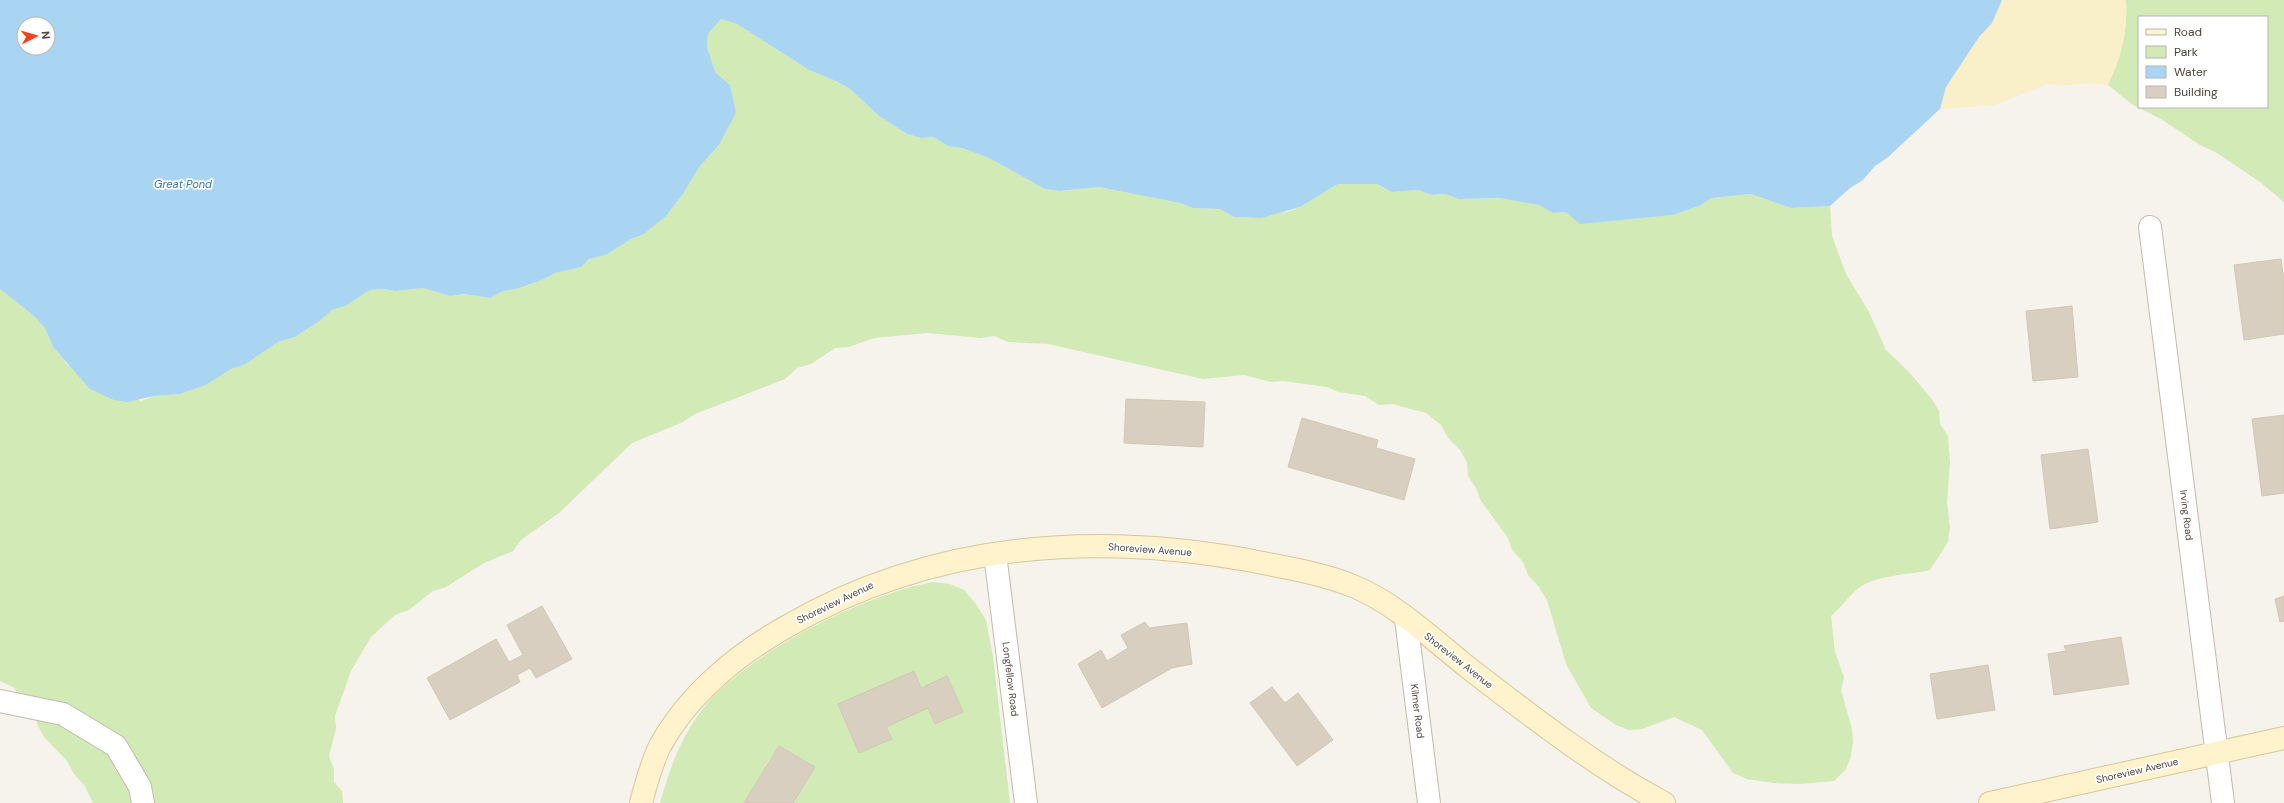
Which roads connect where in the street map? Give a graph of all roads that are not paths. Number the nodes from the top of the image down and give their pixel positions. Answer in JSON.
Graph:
{"nodes":[{"id":1,"x":2150,"y":227,"type":"dead end"},
{"id":2,"x":995,"y":554,"type":"junction"},
{"id":3,"x":1406,"y":619,"type":"junction"},
{"id":4,"x":0,"y":702,"type":"edge"},
{"id":5,"x":2284,"y":738,"type":"edge"},
{"id":6,"x":2217,"y":752,"type":"junction"},
{"id":7,"x":143,"y":803,"type":"edge"},
{"id":8,"x":641,"y":803,"type":"edge"},
{"id":9,"x":1026,"y":803,"type":"edge"},
{"id":10,"x":1429,"y":803,"type":"edge"},
{"id":11,"x":1664,"y":803,"type":"edge"},
{"id":12,"x":1990,"y":803,"type":"edge"},
{"id":13,"x":2224,"y":803,"type":"edge"}],
"edges":[{"from":1,"to":6,"type":"street","name":"Irving Road"},
{"from":2,"to":3,"type":"street","name":"Shoreview Avenue"},
{"from":2,"to":8,"type":"street","name":"Shoreview Avenue"},
{"from":2,"to":9,"type":"street","name":"Longfellow Road"},
{"from":3,"to":10,"type":"street","name":"Kilmer Road"},
{"from":3,"to":11,"type":"street","name":"Shoreview Avenue"},
{"from":4,"to":7,"type":"street"},
{"from":5,"to":6,"type":"street","name":"Shoreview Avenue"},
{"from":6,"to":12,"type":"street","name":"Shoreview Avenue"},
{"from":6,"to":13,"type":"street","name":"Irving Road"}]}
